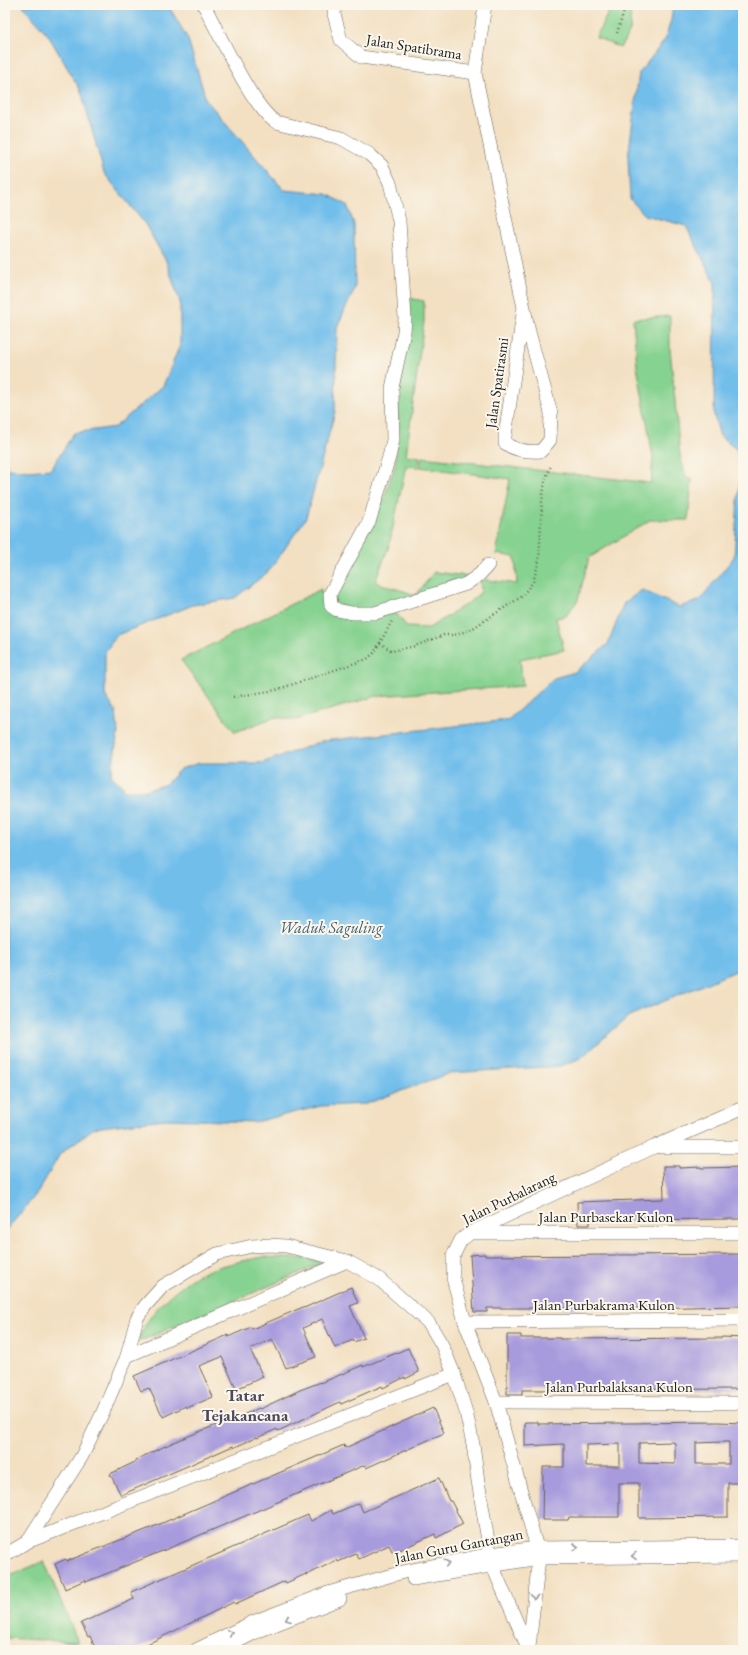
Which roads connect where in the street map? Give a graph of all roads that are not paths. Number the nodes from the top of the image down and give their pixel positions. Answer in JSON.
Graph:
{"nodes":[{"id":1,"x":204,"y":5,"type":"edge"},
{"id":2,"x":335,"y":5,"type":"edge"},
{"id":3,"x":485,"y":5,"type":"edge"},
{"id":4,"x":475,"y":73,"type":"junction"},
{"id":5,"x":524,"y":307,"type":"junction"},
{"id":6,"x":488,"y":565,"type":"dead end"},
{"id":7,"x":743,"y":1108,"type":"edge"},
{"id":8,"x":654,"y":1147,"type":"junction"},
{"id":9,"x":743,"y":1147,"type":"edge"},
{"id":10,"x":470,"y":1233,"type":"junction"},
{"id":11,"x":743,"y":1233,"type":"edge"},
{"id":12,"x":347,"y":1261,"type":"junction"},
{"id":13,"x":743,"y":1320,"type":"edge"},
{"id":14,"x":465,"y":1322,"type":"junction"},
{"id":15,"x":127,"y":1356,"type":"junction"},
{"id":16,"x":454,"y":1374,"type":"junction"},
{"id":17,"x":496,"y":1402,"type":"junction"},
{"id":18,"x":743,"y":1403,"type":"edge"},
{"id":19,"x":27,"y":1542,"type":"junction"},
{"id":20,"x":743,"y":1546,"type":"edge"},
{"id":21,"x":538,"y":1553,"type":"junction"},
{"id":22,"x":5,"y":1555,"type":"edge"},
{"id":23,"x":743,"y":1556,"type":"edge"},
{"id":24,"x":491,"y":1560,"type":"junction"},
{"id":25,"x":528,"y":1649,"type":"edge"},
{"id":26,"x":196,"y":1650,"type":"edge"},
{"id":27,"x":221,"y":1650,"type":"edge"}],
"edges":[{"from":1,"to":6,"type":"street"},
{"from":2,"to":4,"type":"street","name":"Jalan Spatibrama"},
{"from":3,"to":4,"type":"street","name":"Jalan Spatirasmi"},
{"from":4,"to":5,"type":"street","name":"Jalan Spatirasmi"},
{"from":5,"to":5,"type":"street","name":"Jalan Spatirasmi"},
{"from":7,"to":8,"type":"street","name":"Jalan Purbalarang"},
{"from":8,"to":9,"type":"street"},
{"from":8,"to":10,"type":"street","name":"Jalan Purbalarang"},
{"from":10,"to":11,"type":"street","name":"Jalan Purbasekar Kulon"},
{"from":10,"to":14,"type":"street","name":"Jalan Purbalarang"},
{"from":12,"to":15,"type":"street"},
{"from":12,"to":15,"type":"street"},
{"from":12,"to":16,"type":"street"},
{"from":13,"to":14,"type":"street","name":"Jalan Purbakrama Kulon"},
{"from":14,"to":17,"type":"street","name":"Jalan Purbalarang"},
{"from":15,"to":19,"type":"street"},
{"from":16,"to":19,"type":"street"},
{"from":16,"to":24,"type":"street"},
{"from":17,"to":18,"type":"street","name":"Jalan Purbalaksana Kulon"},
{"from":17,"to":21,"type":"street","name":"Jalan Purbalarang"},
{"from":19,"to":22,"type":"street"},
{"from":21,"to":20,"type":"street","name":"Jalan Guru Gantangan","one_way":true},
{"from":23,"to":21,"type":"street","name":"Jalan Guru Gantangan","one_way":true},
{"from":21,"to":24,"type":"street","name":"Jalan Guru Gantangan"},
{"from":21,"to":25,"type":"street","one_way":true},
{"from":24,"to":25,"type":"street"},
{"from":26,"to":24,"type":"street","name":"Jalan Guru Gantangan","one_way":true},
{"from":24,"to":27,"type":"street","name":"Jalan Guru Gantangan","one_way":true}]}
